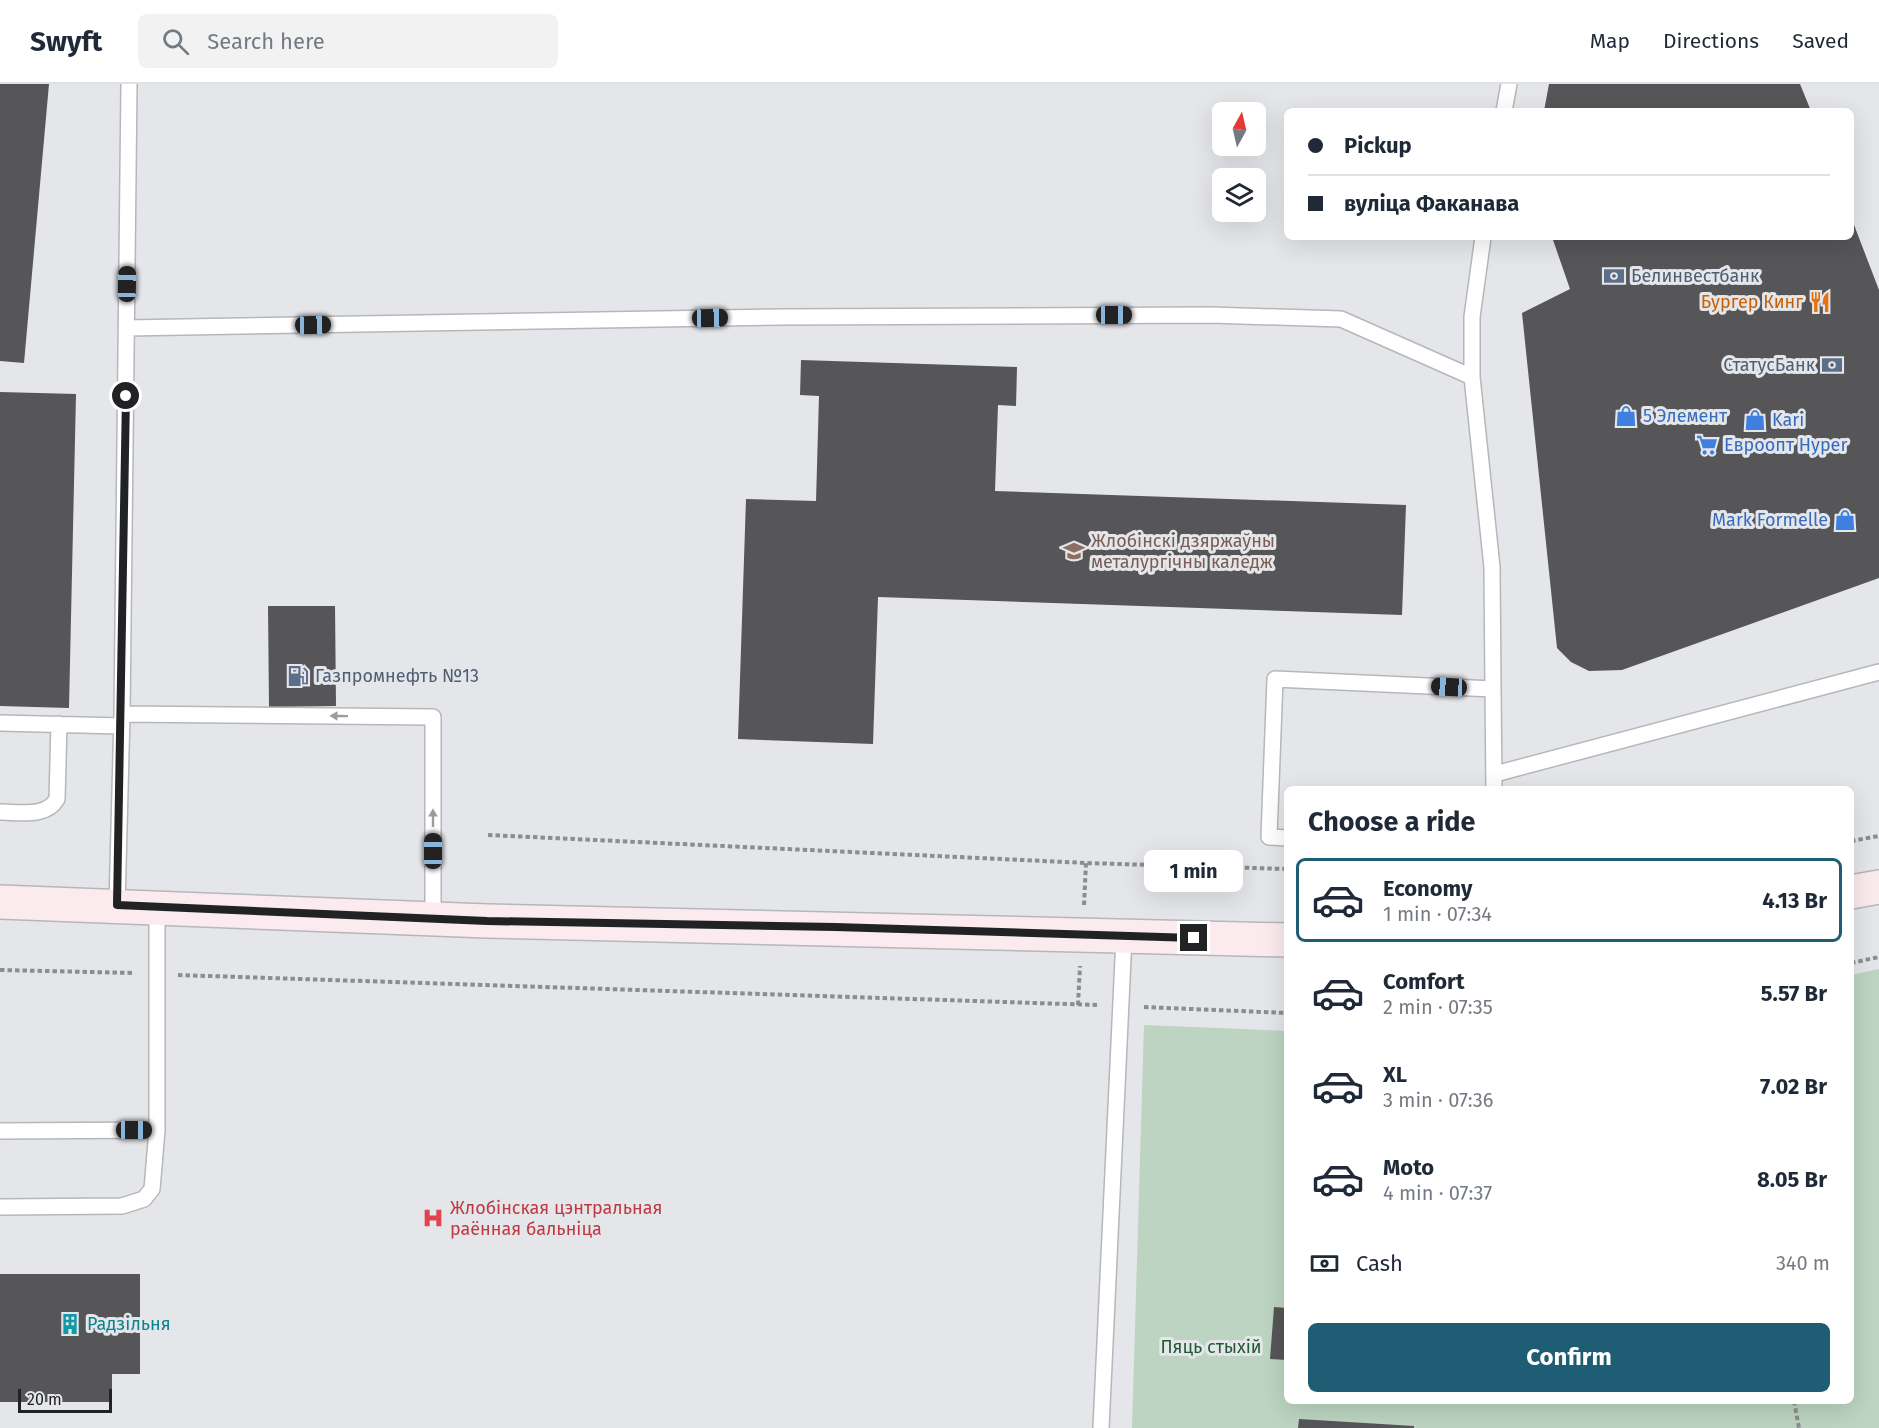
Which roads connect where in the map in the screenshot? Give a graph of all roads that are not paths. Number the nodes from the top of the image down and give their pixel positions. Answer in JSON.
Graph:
{"nodes":[{"id":1,"x":129,"y":84,"type":"edge"},
{"id":2,"x":1509,"y":84,"type":"edge"},
{"id":3,"x":1505,"y":108,"type":"edge"},
{"id":4,"x":1483,"y":240,"type":"edge"},
{"id":5,"x":126,"y":328,"type":"junction"},
{"id":6,"x":1472,"y":377,"type":"junction"},
{"id":7,"x":1879,"y":672,"type":"edge"},
{"id":8,"x":1492,"y":689,"type":"junction"},
{"id":9,"x":122,"y":720,"type":"junction"},
{"id":10,"x":0,"y":723,"type":"edge"},
{"id":11,"x":59,"y":724,"type":"junction"},
{"id":12,"x":1495,"y":781,"type":"edge"},
{"id":13,"x":0,"y":812,"type":"edge"},
{"id":14,"x":1284,"y":838,"type":"edge"},
{"id":15,"x":1879,"y":887,"type":"edge"},
{"id":16,"x":1854,"y":891,"type":"edge"},
{"id":17,"x":0,"y":902,"type":"edge"},
{"id":18,"x":117,"y":905,"type":"junction"},
{"id":19,"x":157,"y":907,"type":"junction"},
{"id":20,"x":433,"y":918,"type":"junction"},
{"id":21,"x":1124,"y":936,"type":"junction"},
{"id":22,"x":1284,"y":940,"type":"edge"},
{"id":23,"x":157,"y":1130,"type":"junction"},
{"id":24,"x":0,"y":1131,"type":"edge"},
{"id":25,"x":0,"y":1207,"type":"edge"},
{"id":26,"x":1101,"y":1428,"type":"edge"}],
"edges":[{"from":1,"to":5,"type":"lane"},
{"from":2,"to":3,"type":"lane"},
{"from":4,"to":6,"type":"lane"},
{"from":5,"to":6,"type":"lane"},
{"from":5,"to":9,"type":"lane"},
{"from":6,"to":8,"type":"lane"},
{"from":7,"to":12,"type":"lane"},
{"from":8,"to":12,"type":"lane"},
{"from":8,"to":14,"type":"lane"},
{"from":9,"to":11,"type":"lane"},
{"from":9,"to":18,"type":"lane"},
{"from":20,"to":9,"type":"lane","one_way":true},
{"from":10,"to":11,"type":"lane"},
{"from":11,"to":13,"type":"lane"},
{"from":15,"to":16,"type":"main road"},
{"from":17,"to":18,"type":"main road"},
{"from":18,"to":19,"type":"main road"},
{"from":19,"to":20,"type":"main road"},
{"from":19,"to":23,"type":"lane"},
{"from":20,"to":21,"type":"main road"},
{"from":21,"to":22,"type":"main road"},
{"from":21,"to":26,"type":"lane"},
{"from":23,"to":24,"type":"lane"},
{"from":23,"to":25,"type":"lane"}]}
